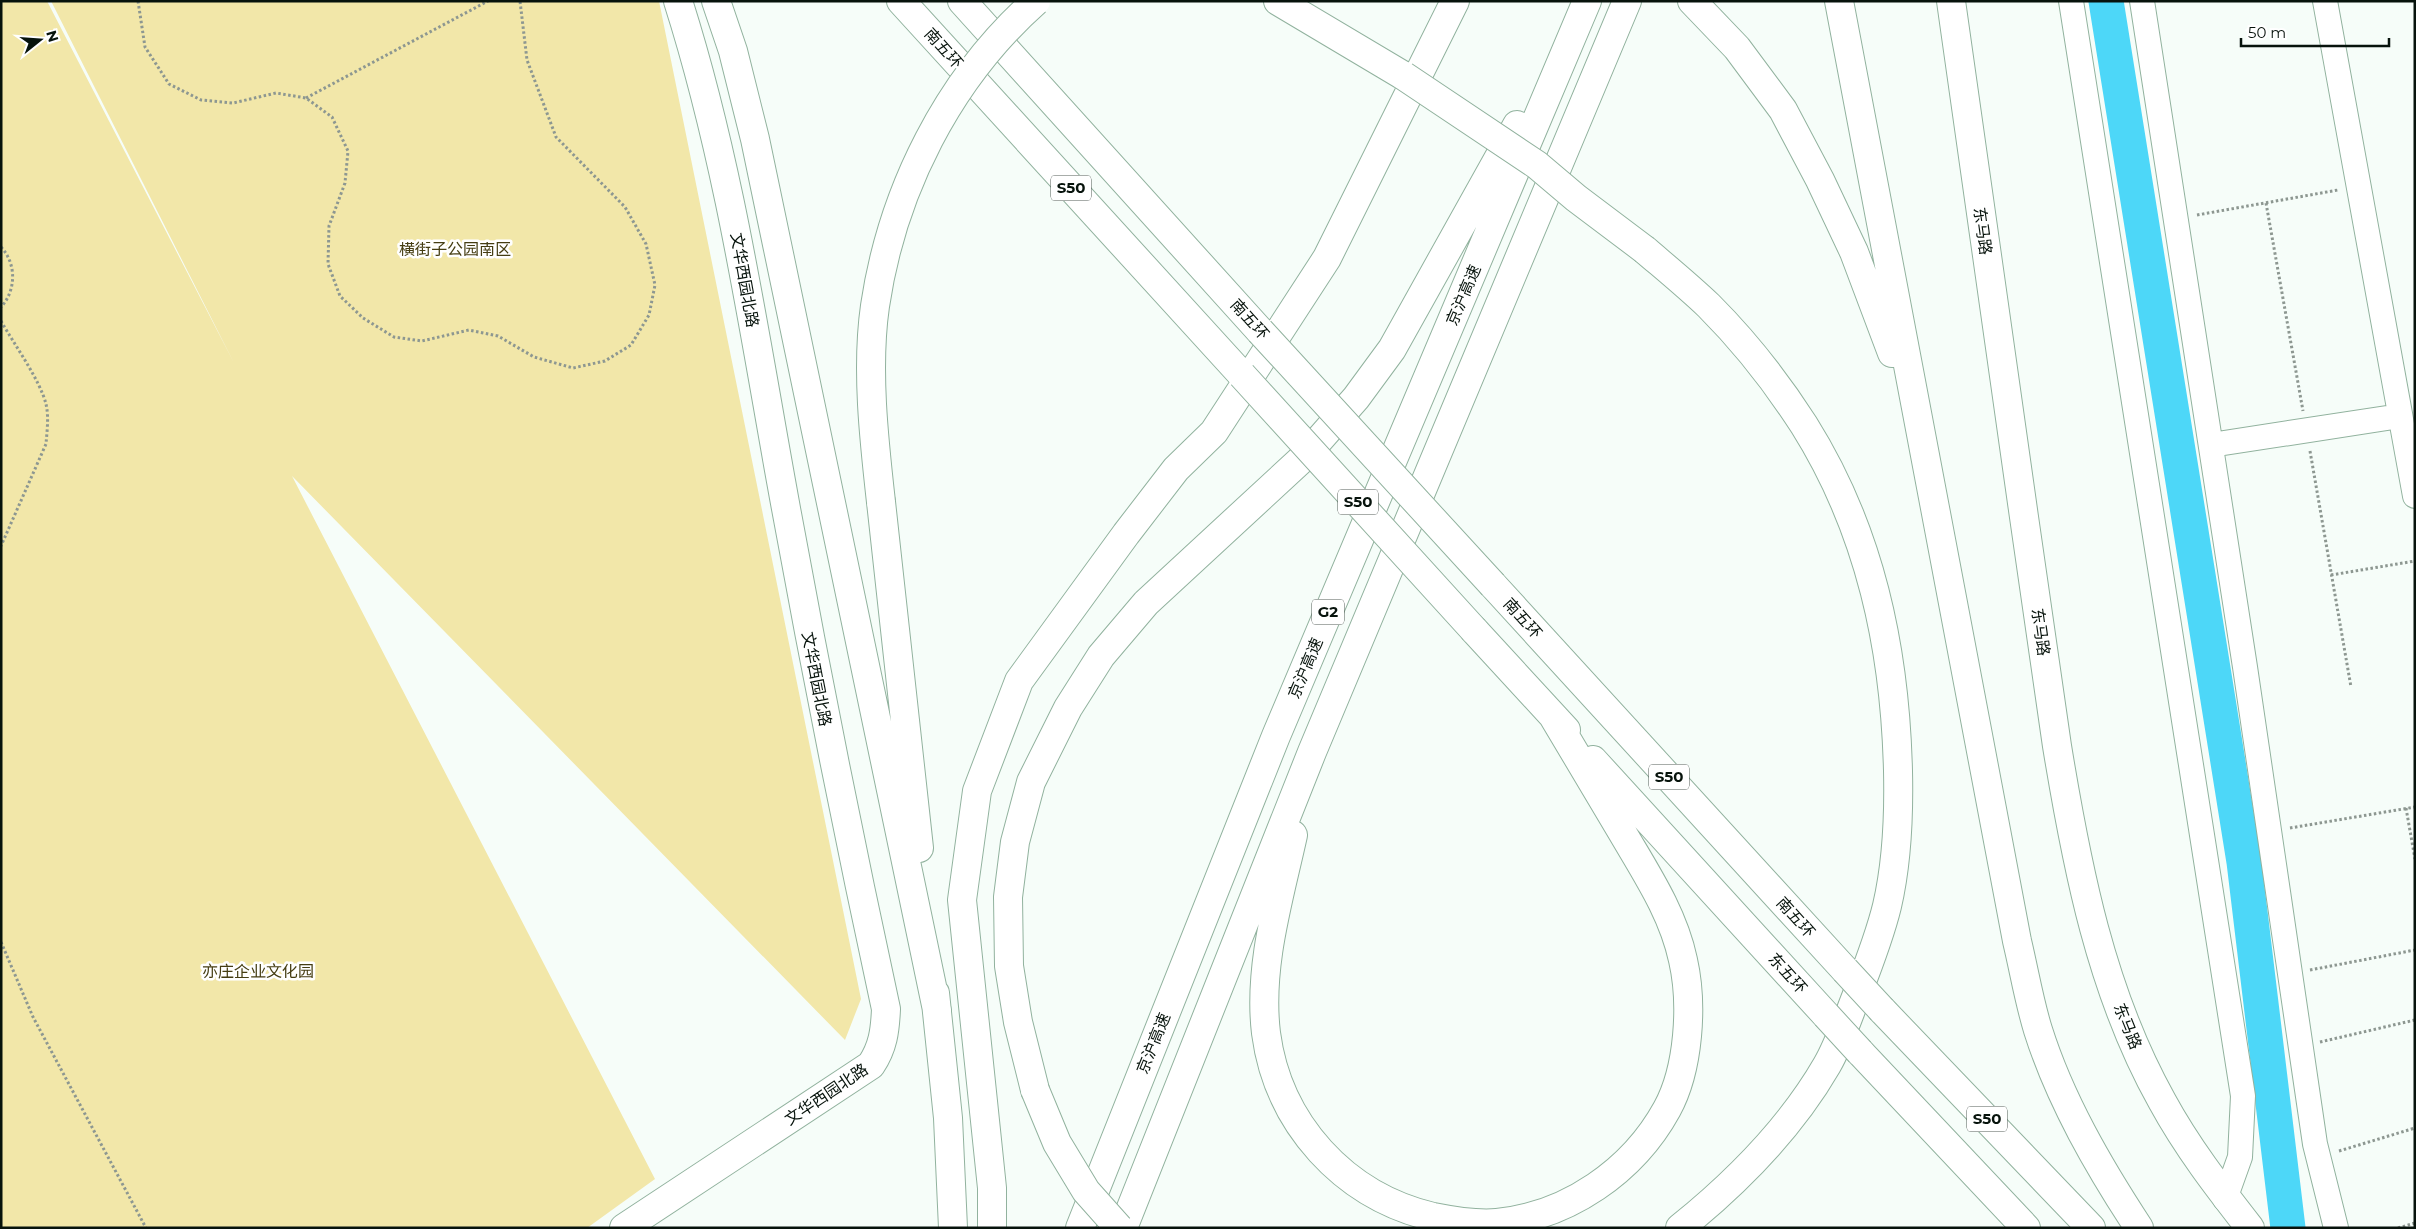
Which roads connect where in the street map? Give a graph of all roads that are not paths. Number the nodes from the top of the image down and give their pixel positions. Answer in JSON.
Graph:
{"nodes":[{"id":1,"x":678,"y":1,"type":"edge"},
{"id":2,"x":716,"y":1,"type":"edge"},
{"id":3,"x":901,"y":1,"type":"edge"},
{"id":4,"x":962,"y":1,"type":"edge"},
{"id":5,"x":1036,"y":1,"type":"edge"},
{"id":6,"x":1278,"y":1,"type":"edge"},
{"id":7,"x":1455,"y":1,"type":"edge"},
{"id":8,"x":1587,"y":1,"type":"edge"},
{"id":9,"x":1626,"y":1,"type":"edge"},
{"id":10,"x":1692,"y":1,"type":"edge"},
{"id":11,"x":1839,"y":1,"type":"edge"},
{"id":12,"x":1951,"y":1,"type":"edge"},
{"id":13,"x":2071,"y":1,"type":"edge"},
{"id":14,"x":2142,"y":1,"type":"edge"},
{"id":15,"x":2325,"y":1,"type":"edge"},
{"id":16,"x":2404,"y":405,"type":"edge"},
{"id":17,"x":2211,"y":445,"type":"junction"},
{"id":18,"x":1927,"y":467,"type":"junction"},
{"id":19,"x":2415,"y":496,"type":"edge"},
{"id":20,"x":1553,"y":716,"type":"junction"},
{"id":21,"x":1312,"y":752,"type":"junction"},
{"id":22,"x":936,"y":1010,"type":"junction"},
{"id":23,"x":2226,"y":1199,"type":"junction"},
{"id":24,"x":2248,"y":1226,"type":"edge"},
{"id":25,"x":624,"y":1228,"type":"edge"},
{"id":26,"x":953,"y":1228,"type":"edge"},
{"id":27,"x":992,"y":1228,"type":"edge"},
{"id":28,"x":1080,"y":1228,"type":"edge"},
{"id":29,"x":1119,"y":1228,"type":"edge"},
{"id":30,"x":1123,"y":1228,"type":"edge"},
{"id":31,"x":1680,"y":1228,"type":"edge"},
{"id":32,"x":2026,"y":1228,"type":"edge"},
{"id":33,"x":2091,"y":1228,"type":"edge"},
{"id":34,"x":2139,"y":1228,"type":"edge"},
{"id":35,"x":2336,"y":1228,"type":"edge"}],
"edges":[{"from":1,"to":25,"type":"main road","name":"文华西园北路"},
{"from":2,"to":22,"type":"main road"},
{"from":3,"to":20,"type":"main road","name":"南五环","number":"S50","bridge":true},
{"from":4,"to":33,"type":"main road","name":"南五环","number":"S50","bridge":true},
{"from":5,"to":22,"type":"main road","bridge":true},
{"from":6,"to":31,"type":"main road","bridge":true},
{"from":7,"to":27,"type":"main road"},
{"from":8,"to":28,"type":"main road","name":"京沪高速","number":"G2"},
{"from":8,"to":29,"type":"main road","bridge":true},
{"from":9,"to":21,"type":"main road","number":"G2"},
{"from":10,"to":18,"type":"main road"},
{"from":11,"to":18,"type":"main road"},
{"from":12,"to":23,"type":"main road","name":"东马路"},
{"from":13,"to":23,"type":"street"},
{"from":14,"to":17,"type":"street"},
{"from":15,"to":16,"type":"street"},
{"from":16,"to":17,"type":"street"},
{"from":16,"to":19,"type":"street"},
{"from":17,"to":35,"type":"street"},
{"from":18,"to":34,"type":"main road"},
{"from":20,"to":21,"type":"main road"},
{"from":20,"to":32,"type":"main road","name":"东五环","number":"S50","bridge":true},
{"from":21,"to":30,"type":"main road","number":"G2"},
{"from":22,"to":26,"type":"main road"},
{"from":23,"to":24,"type":"main road","name":"东马路"}]}
